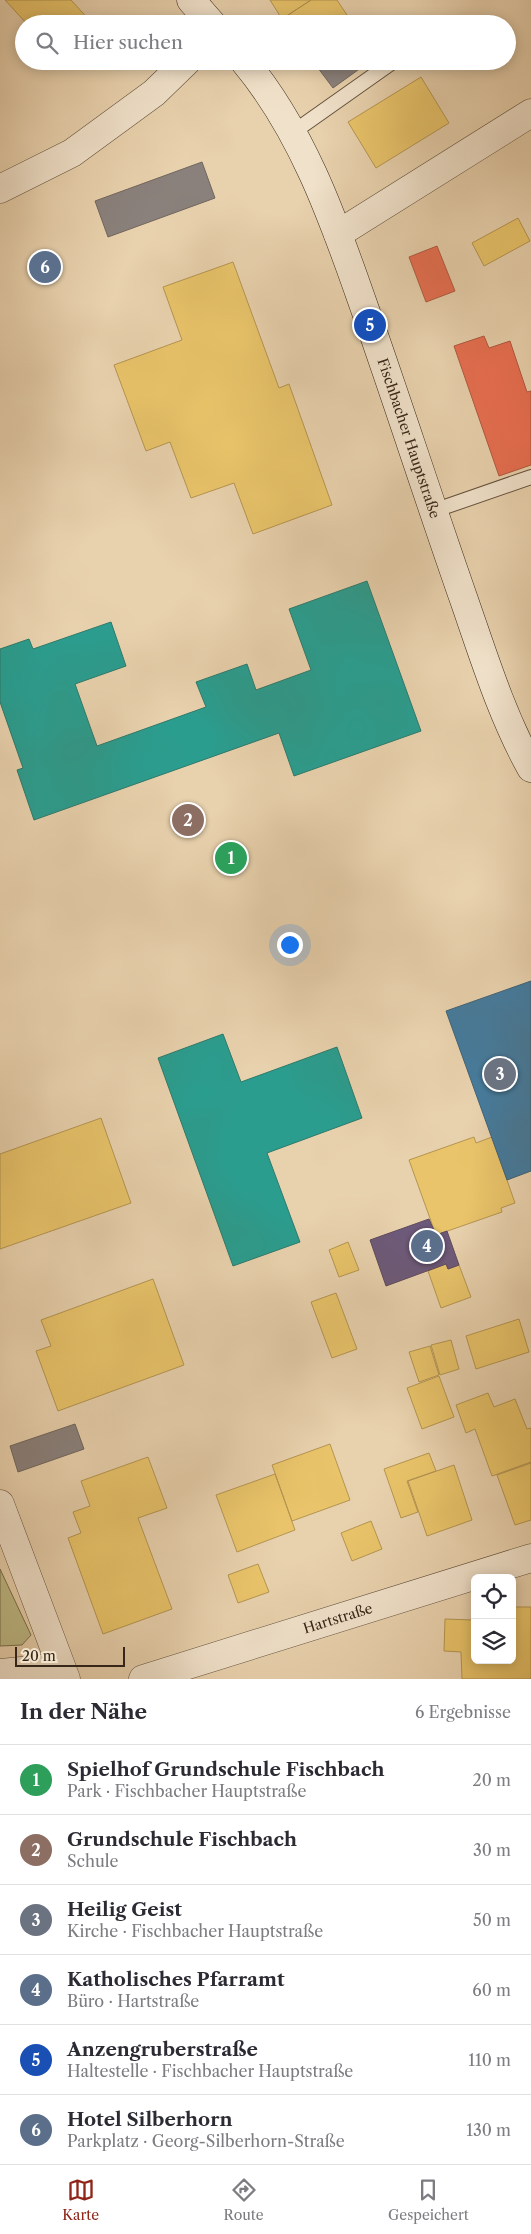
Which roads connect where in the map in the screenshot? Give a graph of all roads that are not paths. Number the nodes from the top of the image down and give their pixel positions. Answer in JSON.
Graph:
{"nodes":[{"id":1,"x":191,"y":0,"type":"edge"},
{"id":2,"x":204,"y":15,"type":"edge"},
{"id":3,"x":178,"y":70,"type":"edge"},
{"id":4,"x":251,"y":70,"type":"edge"},
{"id":5,"x":381,"y":70,"type":"edge"},
{"id":6,"x":531,"y":113,"type":"edge"},
{"id":7,"x":292,"y":133,"type":"junction"},
{"id":8,"x":0,"y":189,"type":"edge"},
{"id":9,"x":338,"y":234,"type":"junction"},
{"id":10,"x":531,"y":477,"type":"edge"},
{"id":11,"x":433,"y":511,"type":"junction"},
{"id":12,"x":531,"y":768,"type":"edge"},
{"id":13,"x":0,"y":1504,"type":"edge"},
{"id":14,"x":531,"y":1558,"type":"edge"},
{"id":15,"x":0,"y":1673,"type":"edge"},
{"id":16,"x":64,"y":1673,"type":"edge"},
{"id":17,"x":143,"y":1679,"type":"edge"}],
"edges":[{"from":1,"to":2,"type":"street"},
{"from":3,"to":8,"type":"street"},
{"from":4,"to":7,"type":"street","name":"Fischbacher Hauptstraße"},
{"from":5,"to":7,"type":"lane"},
{"from":6,"to":9,"type":"street"},
{"from":7,"to":9,"type":"street","name":"Fischbacher Hauptstraße"},
{"from":9,"to":11,"type":"street","name":"Fischbacher Hauptstraße"},
{"from":10,"to":11,"type":"lane"},
{"from":11,"to":12,"type":"street","name":"Fischbacher Hauptstraße"},
{"from":13,"to":16,"type":"street"},
{"from":14,"to":17,"type":"street","name":"Hartstraße"},
{"from":15,"to":16,"type":"street"}]}
